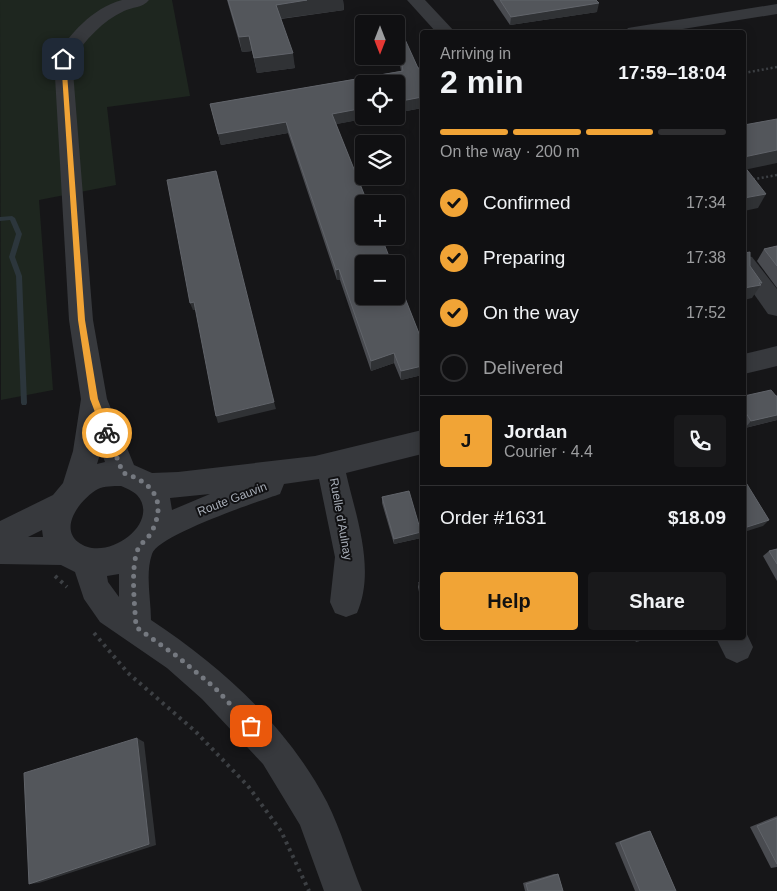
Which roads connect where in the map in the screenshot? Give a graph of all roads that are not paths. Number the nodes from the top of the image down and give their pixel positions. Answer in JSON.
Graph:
{"nodes":[{"id":1,"x":140,"y":0,"type":"edge"},
{"id":2,"x":416,"y":0,"type":"edge"},
{"id":3,"x":777,"y":9,"type":"edge"},
{"id":4,"x":444,"y":30,"type":"edge"},
{"id":5,"x":646,"y":30,"type":"edge"},
{"id":6,"x":746,"y":266,"type":"edge"},
{"id":7,"x":777,"y":307,"type":"edge"},
{"id":8,"x":777,"y":356,"type":"edge"},
{"id":9,"x":746,"y":364,"type":"edge"},
{"id":10,"x":94,"y":399,"type":"junction"},
{"id":11,"x":420,"y":442,"type":"edge"},
{"id":12,"x":322,"y":467,"type":"junction"},
{"id":13,"x":123,"y":473,"type":"junction"},
{"id":14,"x":150,"y":486,"type":"junction"},
{"id":15,"x":68,"y":497,"type":"junction"},
{"id":16,"x":0,"y":536,"type":"edge"},
{"id":17,"x":145,"y":541,"type":"junction"},
{"id":18,"x":0,"y":550,"type":"edge"},
{"id":19,"x":67,"y":562,"type":"junction"},
{"id":20,"x":346,"y":602,"type":"dead end"},
{"id":21,"x":136,"y":627,"type":"junction"},
{"id":22,"x":344,"y":891,"type":"edge"}],
"edges":[{"from":1,"to":10,"type":"street"},
{"from":2,"to":4,"type":"street"},
{"from":3,"to":5,"type":"street"},
{"from":6,"to":7,"type":"street"},
{"from":8,"to":9,"type":"street"},
{"from":10,"to":13,"type":"street"},
{"from":10,"to":15,"type":"street"},
{"from":11,"to":12,"type":"street","name":"Route Gauvin"},
{"from":12,"to":14,"type":"street","name":"Route Gauvin"},
{"from":12,"to":17,"type":"street","name":"Route Gauvin"},
{"from":12,"to":20,"type":"street","name":"Ruelle d'Aulnay"},
{"from":13,"to":14,"type":"street"},
{"from":13,"to":15,"type":"street"},
{"from":14,"to":17,"type":"street"},
{"from":15,"to":16,"type":"street"},
{"from":15,"to":19,"type":"street"},
{"from":17,"to":19,"type":"street"},
{"from":17,"to":21,"type":"street"},
{"from":18,"to":19,"type":"street"},
{"from":19,"to":21,"type":"street"},
{"from":21,"to":22,"type":"street"}]}
